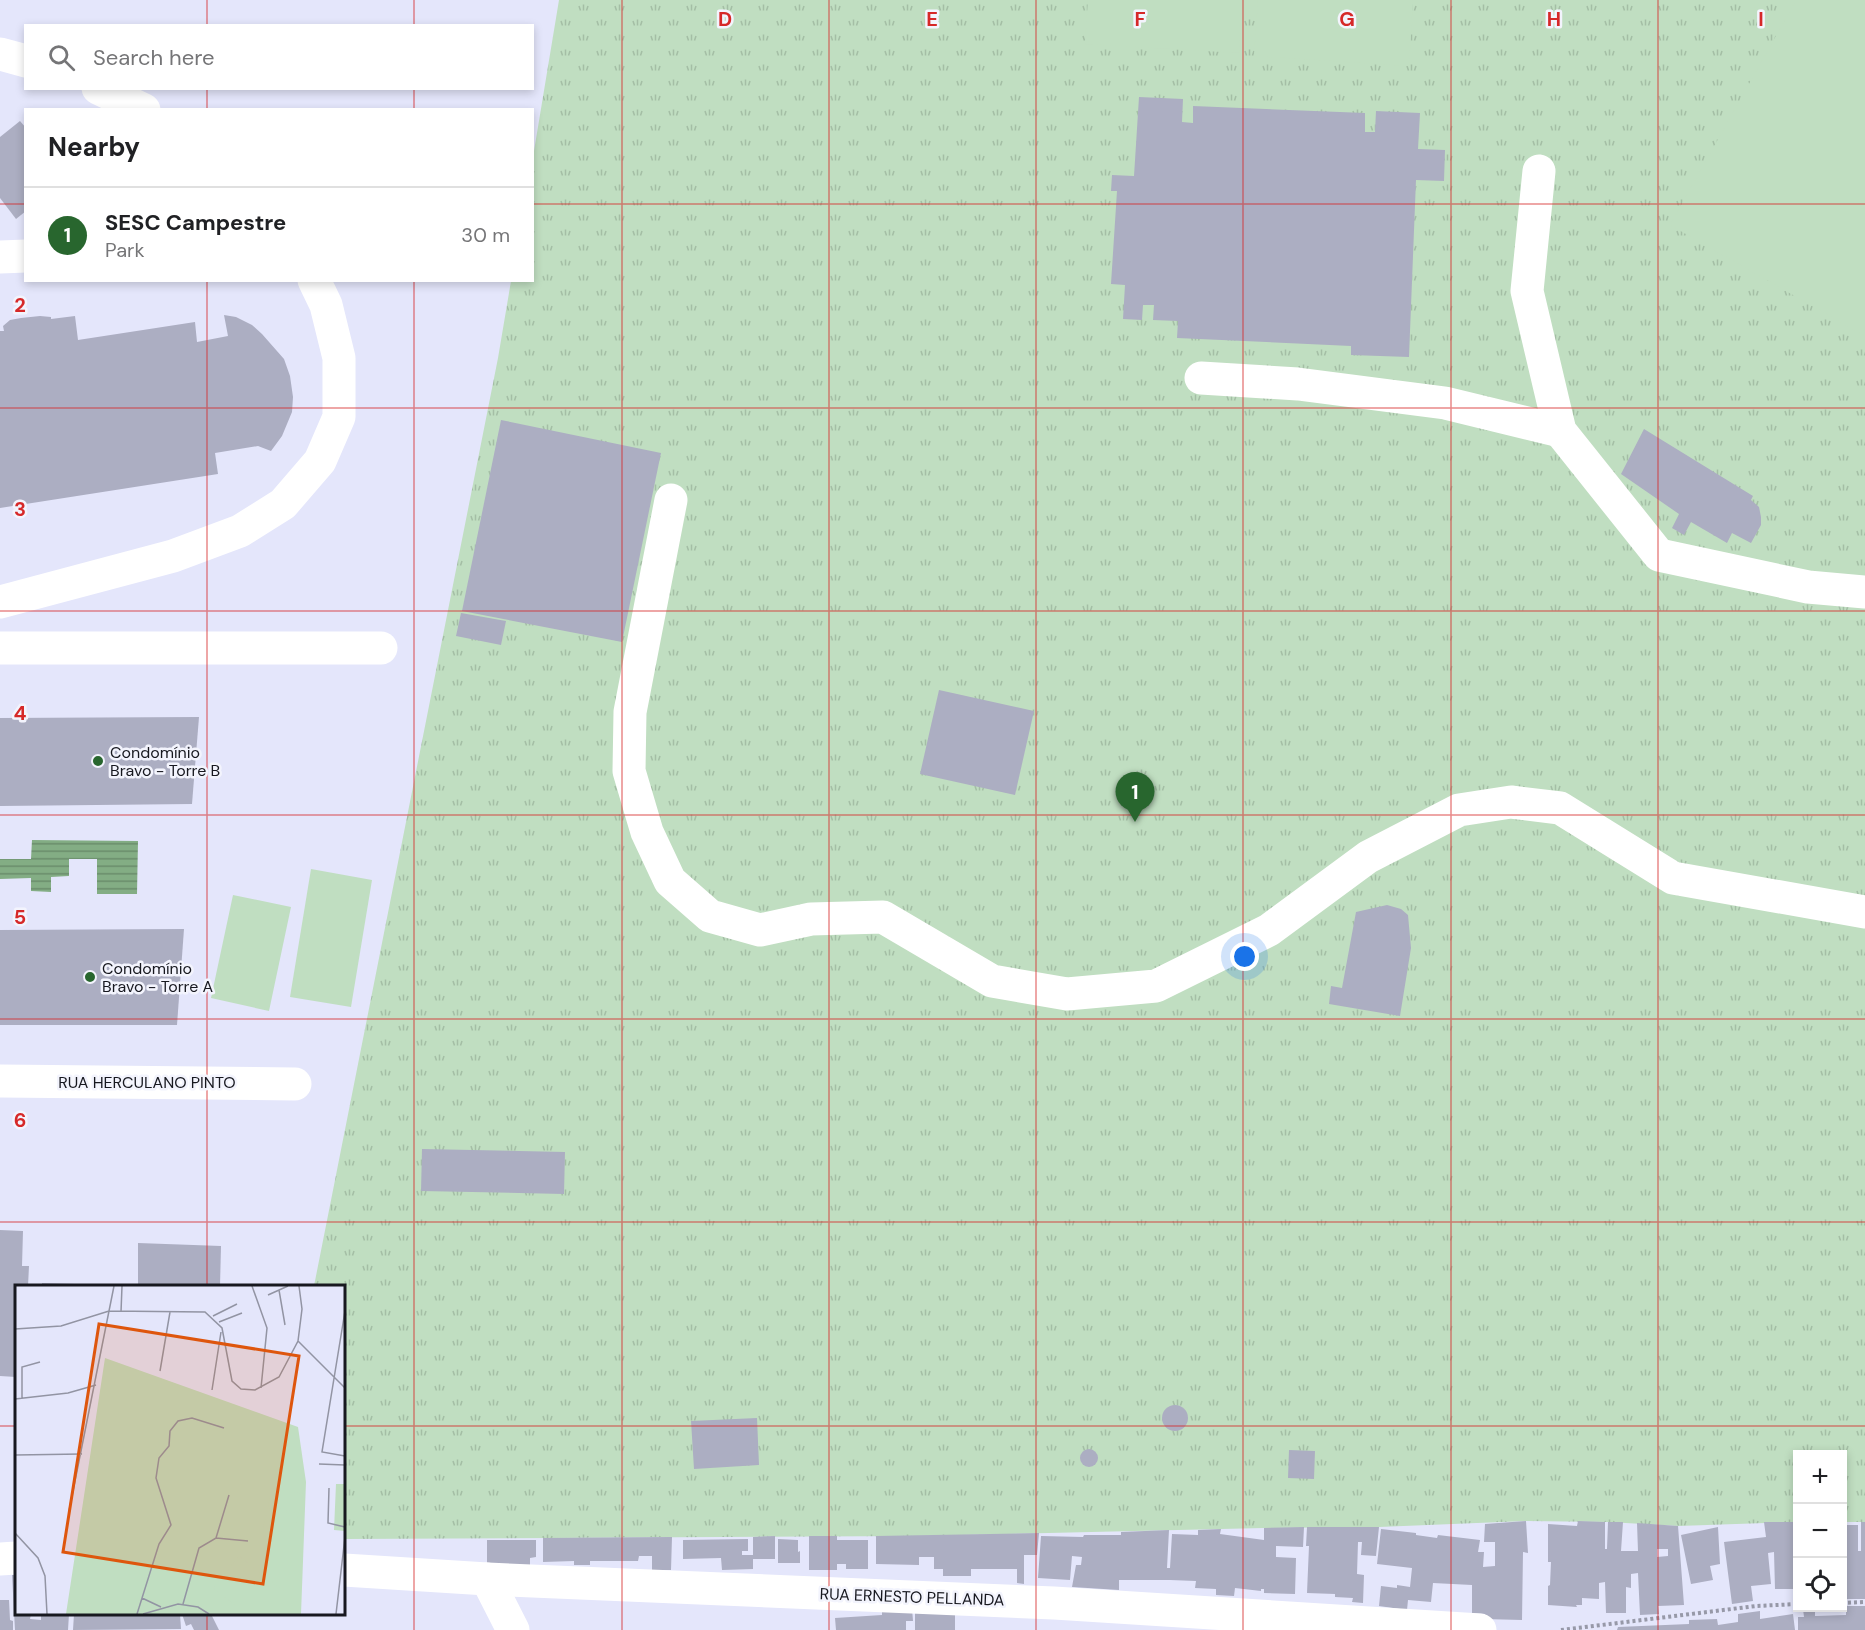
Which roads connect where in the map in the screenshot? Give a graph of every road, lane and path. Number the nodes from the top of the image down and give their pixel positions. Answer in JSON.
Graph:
{"nodes":[{"id":1,"x":0,"y":54,"type":"edge"},
{"id":2,"x":24,"y":60,"type":"edge"},
{"id":3,"x":102,"y":90,"type":"edge"},
{"id":4,"x":140,"y":108,"type":"edge"},
{"id":5,"x":1539,"y":171,"type":"dead end"},
{"id":6,"x":24,"y":256,"type":"edge"},
{"id":7,"x":0,"y":257,"type":"edge"},
{"id":8,"x":315,"y":282,"type":"edge"},
{"id":9,"x":1201,"y":378,"type":"dead end"},
{"id":10,"x":1560,"y":431,"type":"junction"},
{"id":11,"x":671,"y":500,"type":"dead end"},
{"id":12,"x":1865,"y":591,"type":"edge"},
{"id":13,"x":0,"y":602,"type":"edge"},
{"id":14,"x":0,"y":648,"type":"edge"},
{"id":15,"x":381,"y":648,"type":"dead end"},
{"id":16,"x":1865,"y":912,"type":"edge"},
{"id":17,"x":0,"y":1082,"type":"edge"},
{"id":18,"x":295,"y":1083,"type":"dead end"},
{"id":19,"x":345,"y":1570,"type":"edge"},
{"id":20,"x":487,"y":1579,"type":"junction"},
{"id":21,"x":1865,"y":1602,"type":"edge"},
{"id":22,"x":1847,"y":1603,"type":"edge"},
{"id":23,"x":1793,"y":1604,"type":"edge"},
{"id":24,"x":1057,"y":1616,"type":"edge"},
{"id":25,"x":513,"y":1630,"type":"edge"},
{"id":26,"x":1480,"y":1630,"type":"edge"},
{"id":27,"x":1561,"y":1630,"type":"edge"}],
"edges":[{"from":1,"to":2,"type":"street"},
{"from":3,"to":4,"type":"street"},
{"from":5,"to":10,"type":"street"},
{"from":6,"to":7,"type":"street"},
{"from":8,"to":13,"type":"street"},
{"from":9,"to":10,"type":"street"},
{"from":10,"to":12,"type":"street"},
{"from":11,"to":16,"type":"street"},
{"from":14,"to":15,"type":"street"},
{"from":17,"to":18,"type":"street","name":"RUA HERCULANO PINTO"},
{"from":19,"to":20,"type":"street","name":"RUA ERNESTO PELLANDA"},
{"from":20,"to":24,"type":"street","name":"RUA ERNESTO PELLANDA"},
{"from":20,"to":25,"type":"street"},
{"from":21,"to":22,"type":"path"},
{"from":23,"to":27,"type":"path"},
{"from":24,"to":26,"type":"street","name":"RUA ERNESTO PELLANDA"}]}
